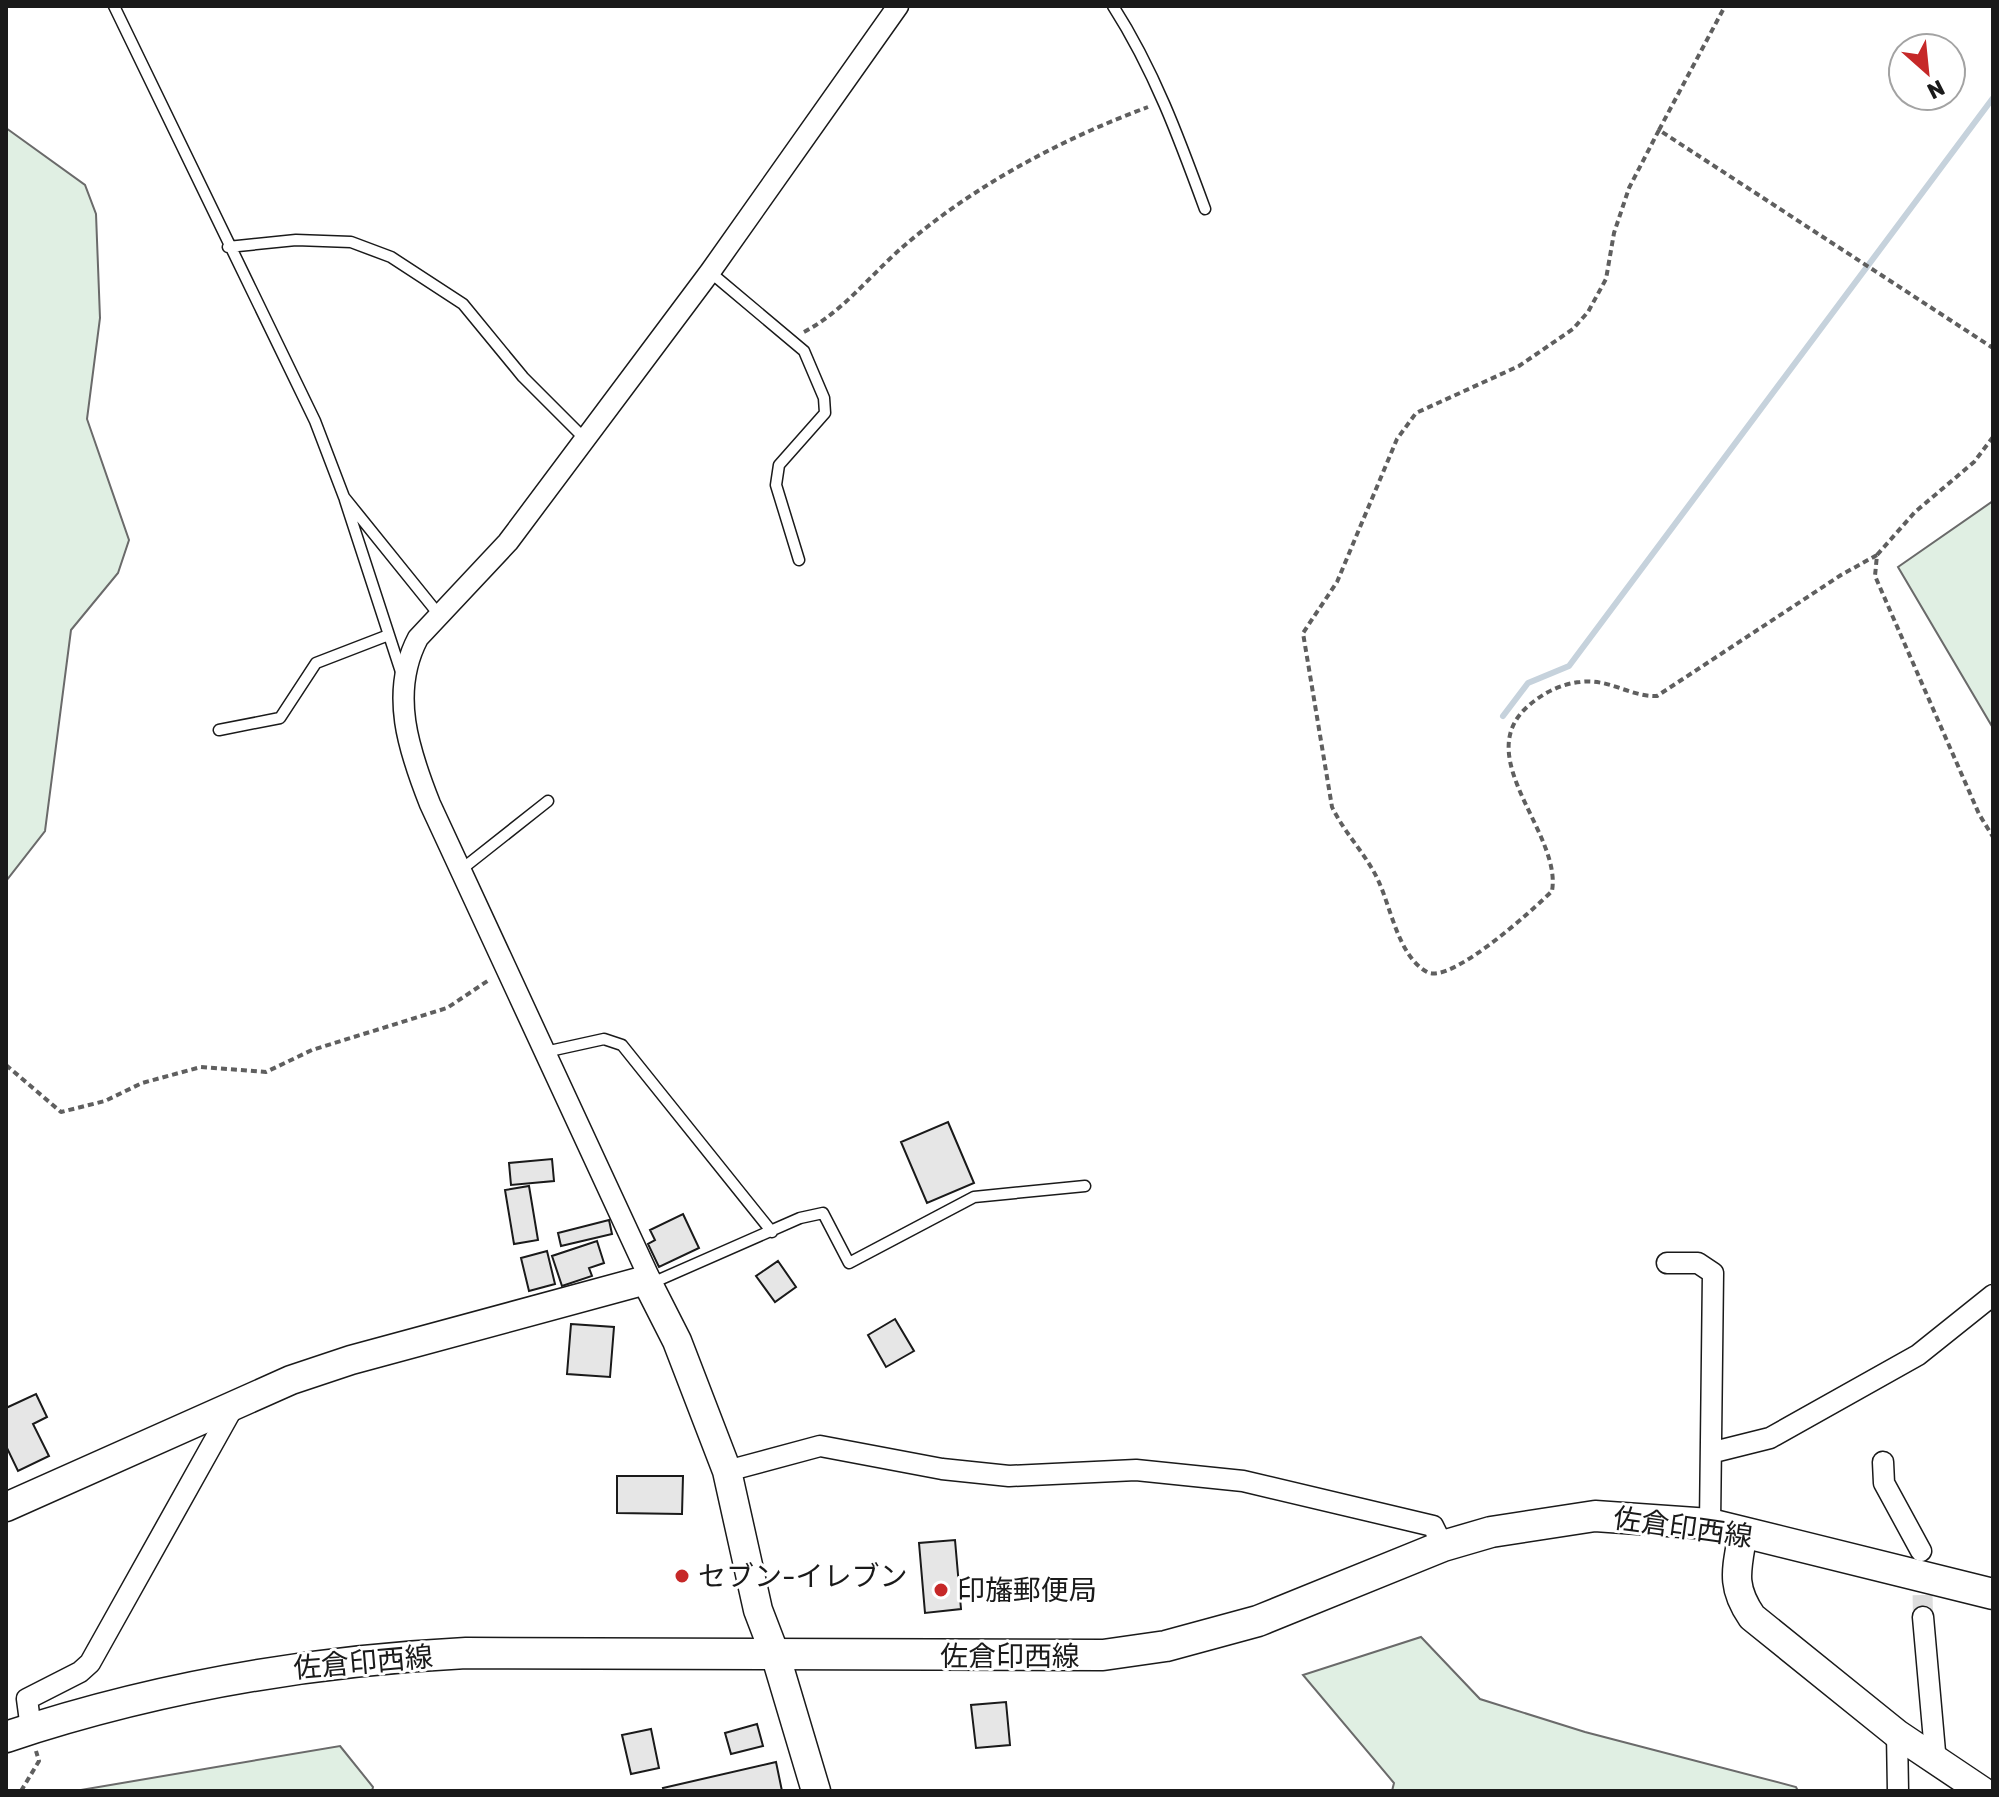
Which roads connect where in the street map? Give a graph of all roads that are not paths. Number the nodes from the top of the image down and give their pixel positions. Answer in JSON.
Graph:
{"nodes":[{"id":1,"x":114,"y":6,"type":"edge"},
{"id":2,"x":898,"y":6,"type":"edge"},
{"id":3,"x":1113,"y":6,"type":"edge"},
{"id":4,"x":1205,"y":209,"type":"dead end"},
{"id":5,"x":228,"y":247,"type":"junction"},
{"id":6,"x":710,"y":272,"type":"junction"},
{"id":7,"x":585,"y":439,"type":"junction"},
{"id":8,"x":344,"y":497,"type":"junction"},
{"id":9,"x":799,"y":560,"type":"dead end"},
{"id":10,"x":440,"y":616,"type":"junction"},
{"id":11,"x":386,"y":636,"type":"junction"},
{"id":12,"x":404,"y":681,"type":"junction"},
{"id":13,"x":219,"y":730,"type":"dead end"},
{"id":14,"x":548,"y":801,"type":"dead end"},
{"id":15,"x":462,"y":869,"type":"junction"},
{"id":16,"x":545,"y":1052,"type":"junction"},
{"id":17,"x":1085,"y":1186,"type":"dead end"},
{"id":18,"x":772,"y":1232,"type":"junction"},
{"id":19,"x":1667,"y":1263,"type":"dead end"},
{"id":20,"x":648,"y":1282,"type":"junction"},
{"id":21,"x":1993,"y":1295,"type":"edge"},
{"id":22,"x":236,"y":1402,"type":"junction"},
{"id":23,"x":1714,"y":1452,"type":"junction"},
{"id":24,"x":1883,"y":1462,"type":"dead end"},
{"id":25,"x":727,"y":1471,"type":"junction"},
{"id":26,"x":6,"y":1507,"type":"edge"},
{"id":27,"x":1710,"y":1524,"type":"junction"},
{"id":28,"x":1743,"y":1532,"type":"junction"},
{"id":29,"x":1443,"y":1546,"type":"junction"},
{"id":30,"x":1921,"y":1551,"type":"tunnel mouth"},
{"id":31,"x":1993,"y":1594,"type":"edge"},
{"id":32,"x":1923,"y":1617,"type":"tunnel mouth"},
{"id":33,"x":776,"y":1657,"type":"junction"},
{"id":34,"x":18,"y":1733,"type":"edge"},
{"id":35,"x":1897,"y":1734,"type":"junction"},
{"id":36,"x":1936,"y":1763,"type":"junction"},
{"id":37,"x":816,"y":1791,"type":"edge"},
{"id":38,"x":1898,"y":1791,"type":"edge"},
{"id":39,"x":1982,"y":1791,"type":"edge"}],
"edges":[{"from":1,"to":5,"type":"lane"},
{"from":2,"to":6,"type":"street"},
{"from":3,"to":4,"type":"lane"},
{"from":5,"to":7,"type":"lane"},
{"from":5,"to":8,"type":"lane"},
{"from":6,"to":7,"type":"street"},
{"from":6,"to":9,"type":"lane"},
{"from":7,"to":10,"type":"street"},
{"from":8,"to":10,"type":"lane"},
{"from":8,"to":11,"type":"lane"},
{"from":10,"to":12,"type":"street"},
{"from":11,"to":12,"type":"lane"},
{"from":11,"to":13,"type":"lane"},
{"from":12,"to":15,"type":"street"},
{"from":14,"to":15,"type":"lane"},
{"from":15,"to":16,"type":"street"},
{"from":16,"to":18,"type":"lane"},
{"from":16,"to":20,"type":"street"},
{"from":17,"to":18,"type":"lane"},
{"from":18,"to":20,"type":"lane"},
{"from":19,"to":23,"type":"street"},
{"from":20,"to":22,"type":"street"},
{"from":20,"to":25,"type":"street"},
{"from":21,"to":23,"type":"street"},
{"from":22,"to":26,"type":"street"},
{"from":22,"to":34,"type":"street"},
{"from":23,"to":27,"type":"street"},
{"from":24,"to":30,"type":"street"},
{"from":25,"to":29,"type":"street"},
{"from":25,"to":33,"type":"street"},
{"from":27,"to":28,"type":"main road","name":"佐倉印西線"},
{"from":27,"to":29,"type":"main road","name":"佐倉印西線"},
{"from":28,"to":31,"type":"main road","name":"佐倉印西線"},
{"from":28,"to":35,"type":"street"},
{"from":29,"to":33,"type":"main road","name":"佐倉印西線"},
{"from":32,"to":36,"type":"street"},
{"from":33,"to":34,"type":"main road","name":"佐倉印西線"},
{"from":33,"to":37,"type":"street"},
{"from":35,"to":36,"type":"street"},
{"from":35,"to":38,"type":"street"},
{"from":36,"to":39,"type":"street"}]}
